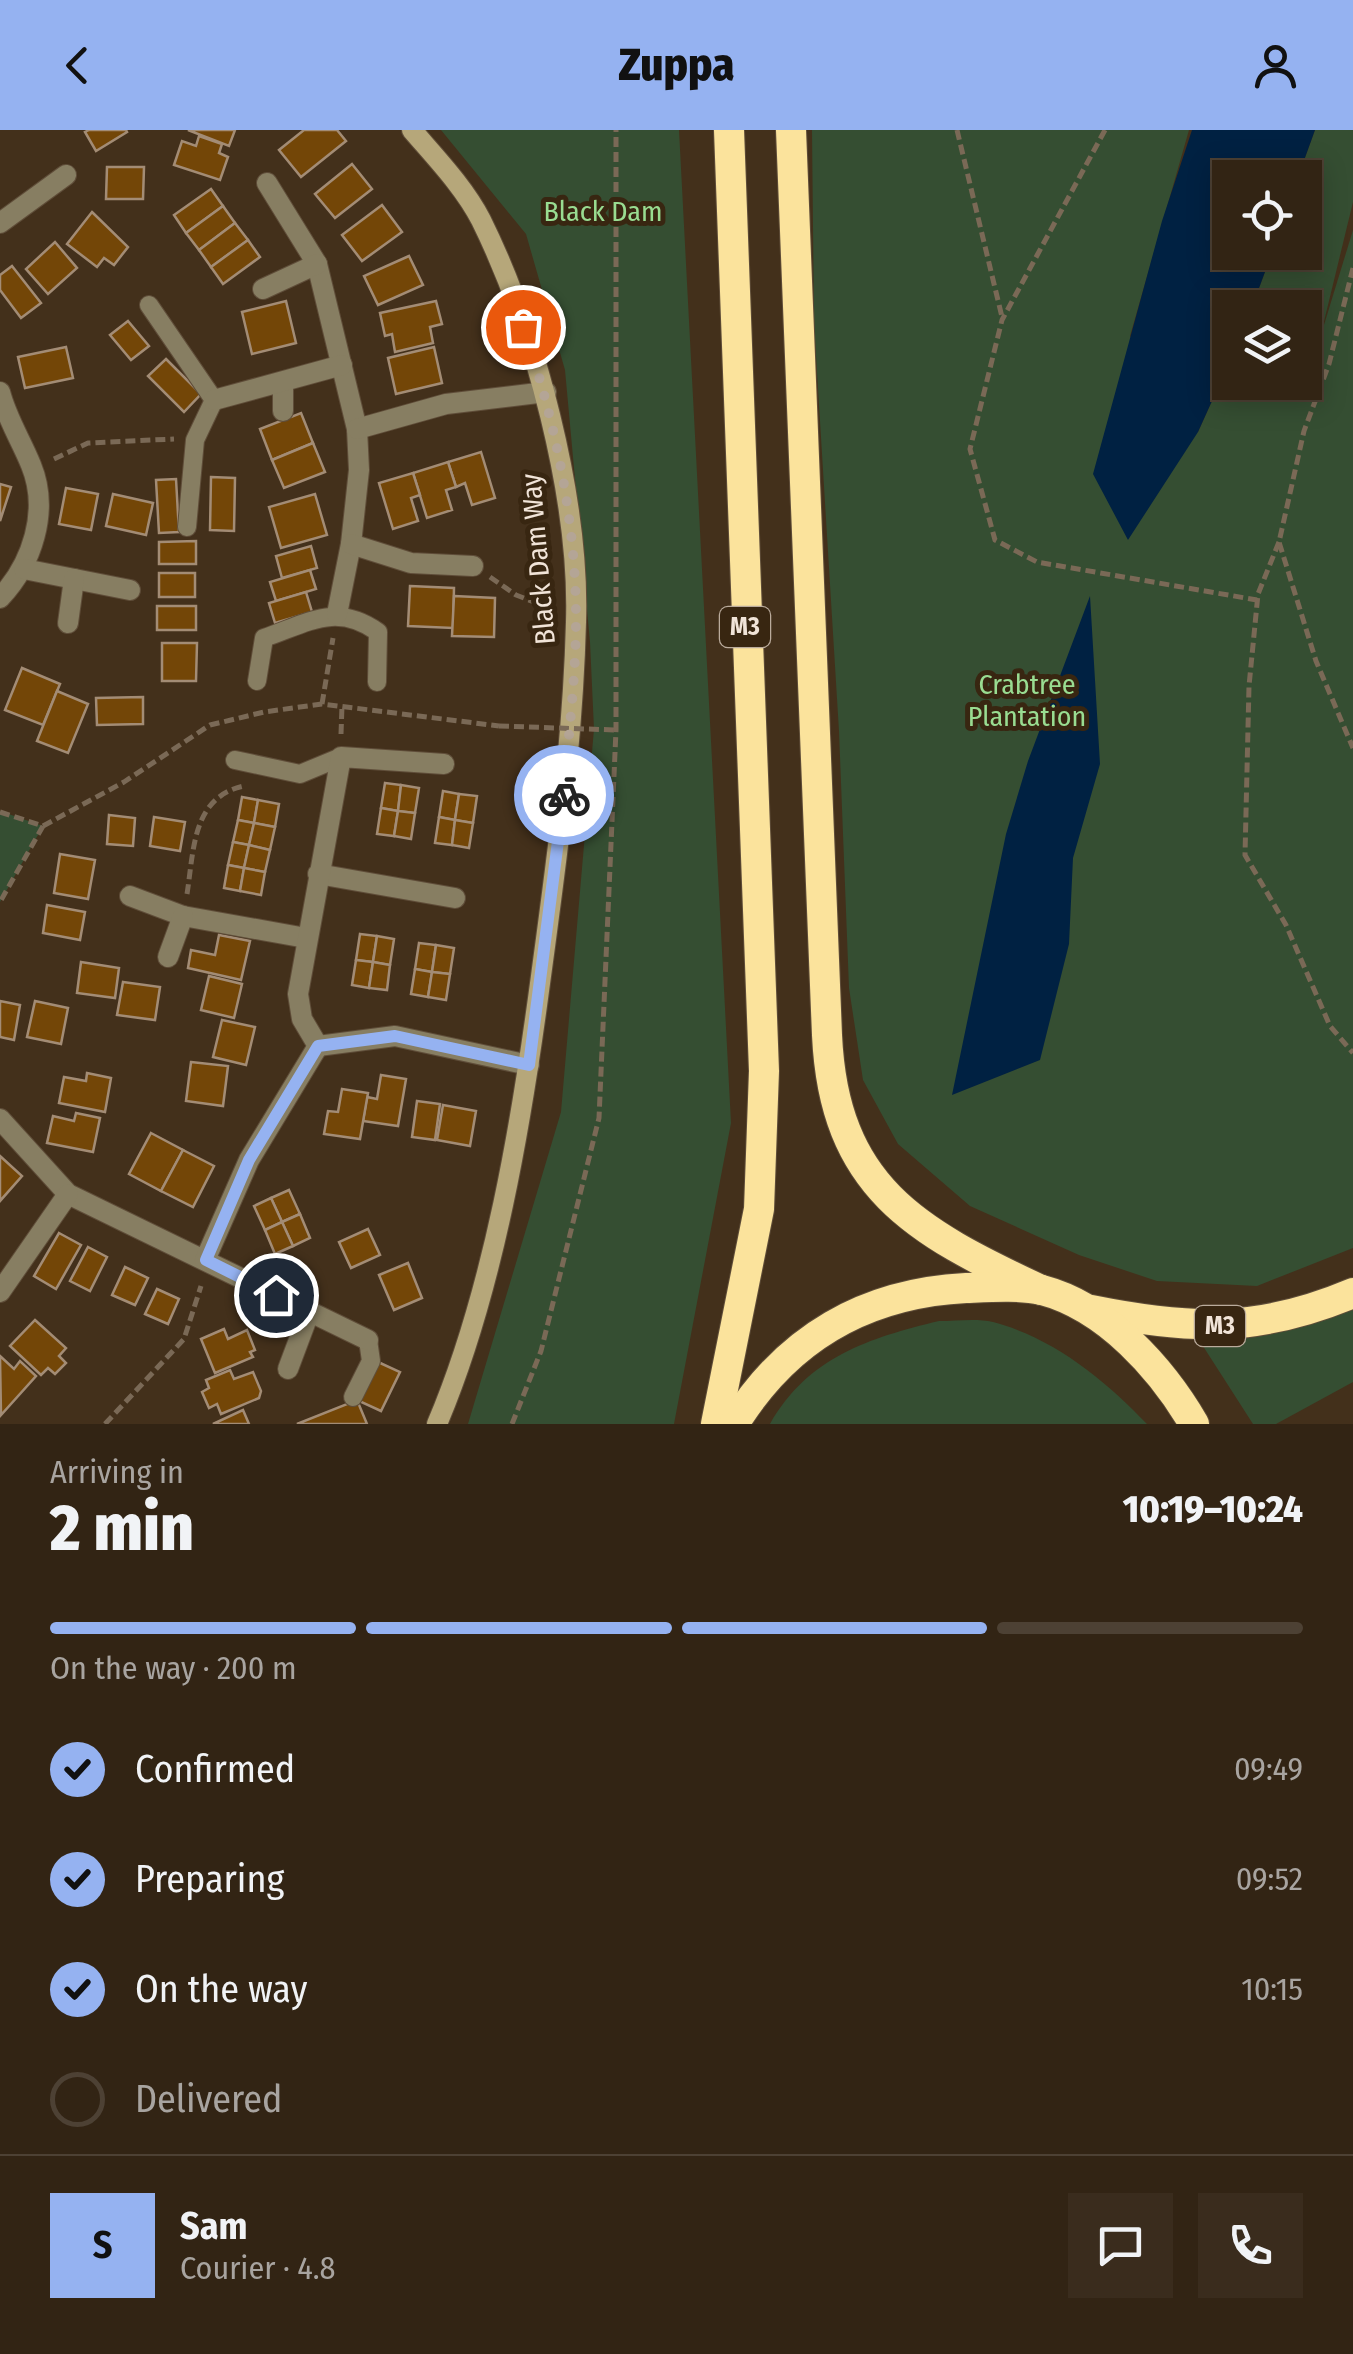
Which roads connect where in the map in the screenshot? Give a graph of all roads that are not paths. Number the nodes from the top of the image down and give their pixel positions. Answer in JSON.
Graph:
{"nodes":[{"id":1,"x":412,"y":130,"type":"edge"},
{"id":2,"x":728,"y":130,"type":"edge"},
{"id":3,"x":790,"y":130,"type":"edge"},
{"id":4,"x":66,"y":175,"type":"dead end"},
{"id":5,"x":266,"y":183,"type":"dead end"},
{"id":6,"x":18,"y":189,"type":"dead end"},
{"id":7,"x":3,"y":220,"type":"edge"},
{"id":8,"x":317,"y":264,"type":"junction"},
{"id":9,"x":264,"y":289,"type":"dead end"},
{"id":10,"x":149,"y":305,"type":"dead end"},
{"id":11,"x":342,"y":365,"type":"junction"},
{"id":12,"x":282,"y":382,"type":"junction"},
{"id":13,"x":0,"y":392,"type":"edge"},
{"id":14,"x":546,"y":392,"type":"junction"},
{"id":15,"x":214,"y":400,"type":"junction"},
{"id":16,"x":283,"y":411,"type":"dead end"},
{"id":17,"x":3,"y":416,"type":"edge"},
{"id":18,"x":357,"y":429,"type":"junction"},
{"id":19,"x":187,"y":527,"type":"dead end"},
{"id":20,"x":352,"y":544,"type":"junction"},
{"id":21,"x":473,"y":566,"type":"road end"},
{"id":22,"x":24,"y":569,"type":"junction"},
{"id":23,"x":74,"y":579,"type":"junction"},
{"id":24,"x":130,"y":590,"type":"dead end"},
{"id":25,"x":0,"y":598,"type":"edge"},
{"id":26,"x":336,"y":614,"type":"junction"},
{"id":27,"x":68,"y":623,"type":"dead end"},
{"id":28,"x":258,"y":681,"type":"dead end"},
{"id":29,"x":377,"y":682,"type":"dead end"},
{"id":30,"x":341,"y":757,"type":"junction"},
{"id":31,"x":235,"y":760,"type":"dead end"},
{"id":32,"x":444,"y":764,"type":"dead end"},
{"id":33,"x":318,"y":874,"type":"junction"},
{"id":34,"x":130,"y":896,"type":"dead end"},
{"id":35,"x":455,"y":898,"type":"dead end"},
{"id":36,"x":184,"y":916,"type":"junction"},
{"id":37,"x":306,"y":938,"type":"junction"},
{"id":38,"x":168,"y":958,"type":"dead end"},
{"id":39,"x":318,"y":1046,"type":"junction"},
{"id":40,"x":529,"y":1065,"type":"junction"},
{"id":41,"x":0,"y":1119,"type":"edge"},
{"id":42,"x":68,"y":1194,"type":"junction"},
{"id":43,"x":207,"y":1260,"type":"junction"},
{"id":44,"x":1041,"y":1290,"type":"junction"},
{"id":45,"x":0,"y":1292,"type":"edge"},
{"id":46,"x":1353,"y":1293,"type":"edge"},
{"id":47,"x":1084,"y":1308,"type":"junction"},
{"id":48,"x":309,"y":1312,"type":"junction"},
{"id":49,"x":368,"y":1340,"type":"joint"},
{"id":50,"x":288,"y":1369,"type":"dead end"},
{"id":51,"x":352,"y":1397,"type":"dead end"},
{"id":52,"x":437,"y":1424,"type":"edge"},
{"id":53,"x":716,"y":1424,"type":"edge"},
{"id":54,"x":734,"y":1424,"type":"edge"},
{"id":55,"x":1194,"y":1424,"type":"edge"}],
"edges":[{"from":1,"to":14,"type":"street","name":"Black Dam Way"},
{"from":2,"to":53,"type":"highway","number":"M3"},
{"from":3,"to":44,"type":"highway","number":"M3"},
{"from":4,"to":7,"type":"street"},
{"from":5,"to":8,"type":"street"},
{"from":6,"to":7,"type":"street"},
{"from":8,"to":9,"type":"street"},
{"from":8,"to":11,"type":"street"},
{"from":10,"to":15,"type":"lane"},
{"from":11,"to":12,"type":"street"},
{"from":11,"to":18,"type":"street"},
{"from":12,"to":15,"type":"street"},
{"from":12,"to":16,"type":"street"},
{"from":13,"to":17,"type":"street"},
{"from":14,"to":18,"type":"street"},
{"from":14,"to":40,"type":"street","name":"Black Dam Way"},
{"from":15,"to":19,"type":"lane"},
{"from":17,"to":22,"type":"street"},
{"from":18,"to":20,"type":"street"},
{"from":20,"to":21,"type":"street"},
{"from":20,"to":26,"type":"street"},
{"from":22,"to":23,"type":"street"},
{"from":22,"to":25,"type":"street"},
{"from":23,"to":24,"type":"street"},
{"from":23,"to":27,"type":"street"},
{"from":26,"to":28,"type":"lane"},
{"from":26,"to":29,"type":"lane"},
{"from":30,"to":31,"type":"lane"},
{"from":30,"to":32,"type":"street"},
{"from":30,"to":33,"type":"street"},
{"from":33,"to":35,"type":"street"},
{"from":33,"to":37,"type":"street"},
{"from":34,"to":36,"type":"street"},
{"from":36,"to":37,"type":"street"},
{"from":36,"to":38,"type":"street"},
{"from":37,"to":39,"type":"street"},
{"from":39,"to":40,"type":"street"},
{"from":39,"to":43,"type":"street"},
{"from":40,"to":52,"type":"street","name":"Black Dam Way"},
{"from":41,"to":42,"type":"street"},
{"from":42,"to":43,"type":"street"},
{"from":42,"to":45,"type":"street"},
{"from":43,"to":48,"type":"street"},
{"from":44,"to":47,"type":"highway","number":"M3"},
{"from":44,"to":54,"type":"highway","number":"M3"},
{"from":46,"to":47,"type":"highway","number":"M3"},
{"from":47,"to":55,"type":"highway","number":"M3"},
{"from":48,"to":49,"type":"street"},
{"from":48,"to":50,"type":"street"},
{"from":49,"to":51,"type":"lane"}]}
